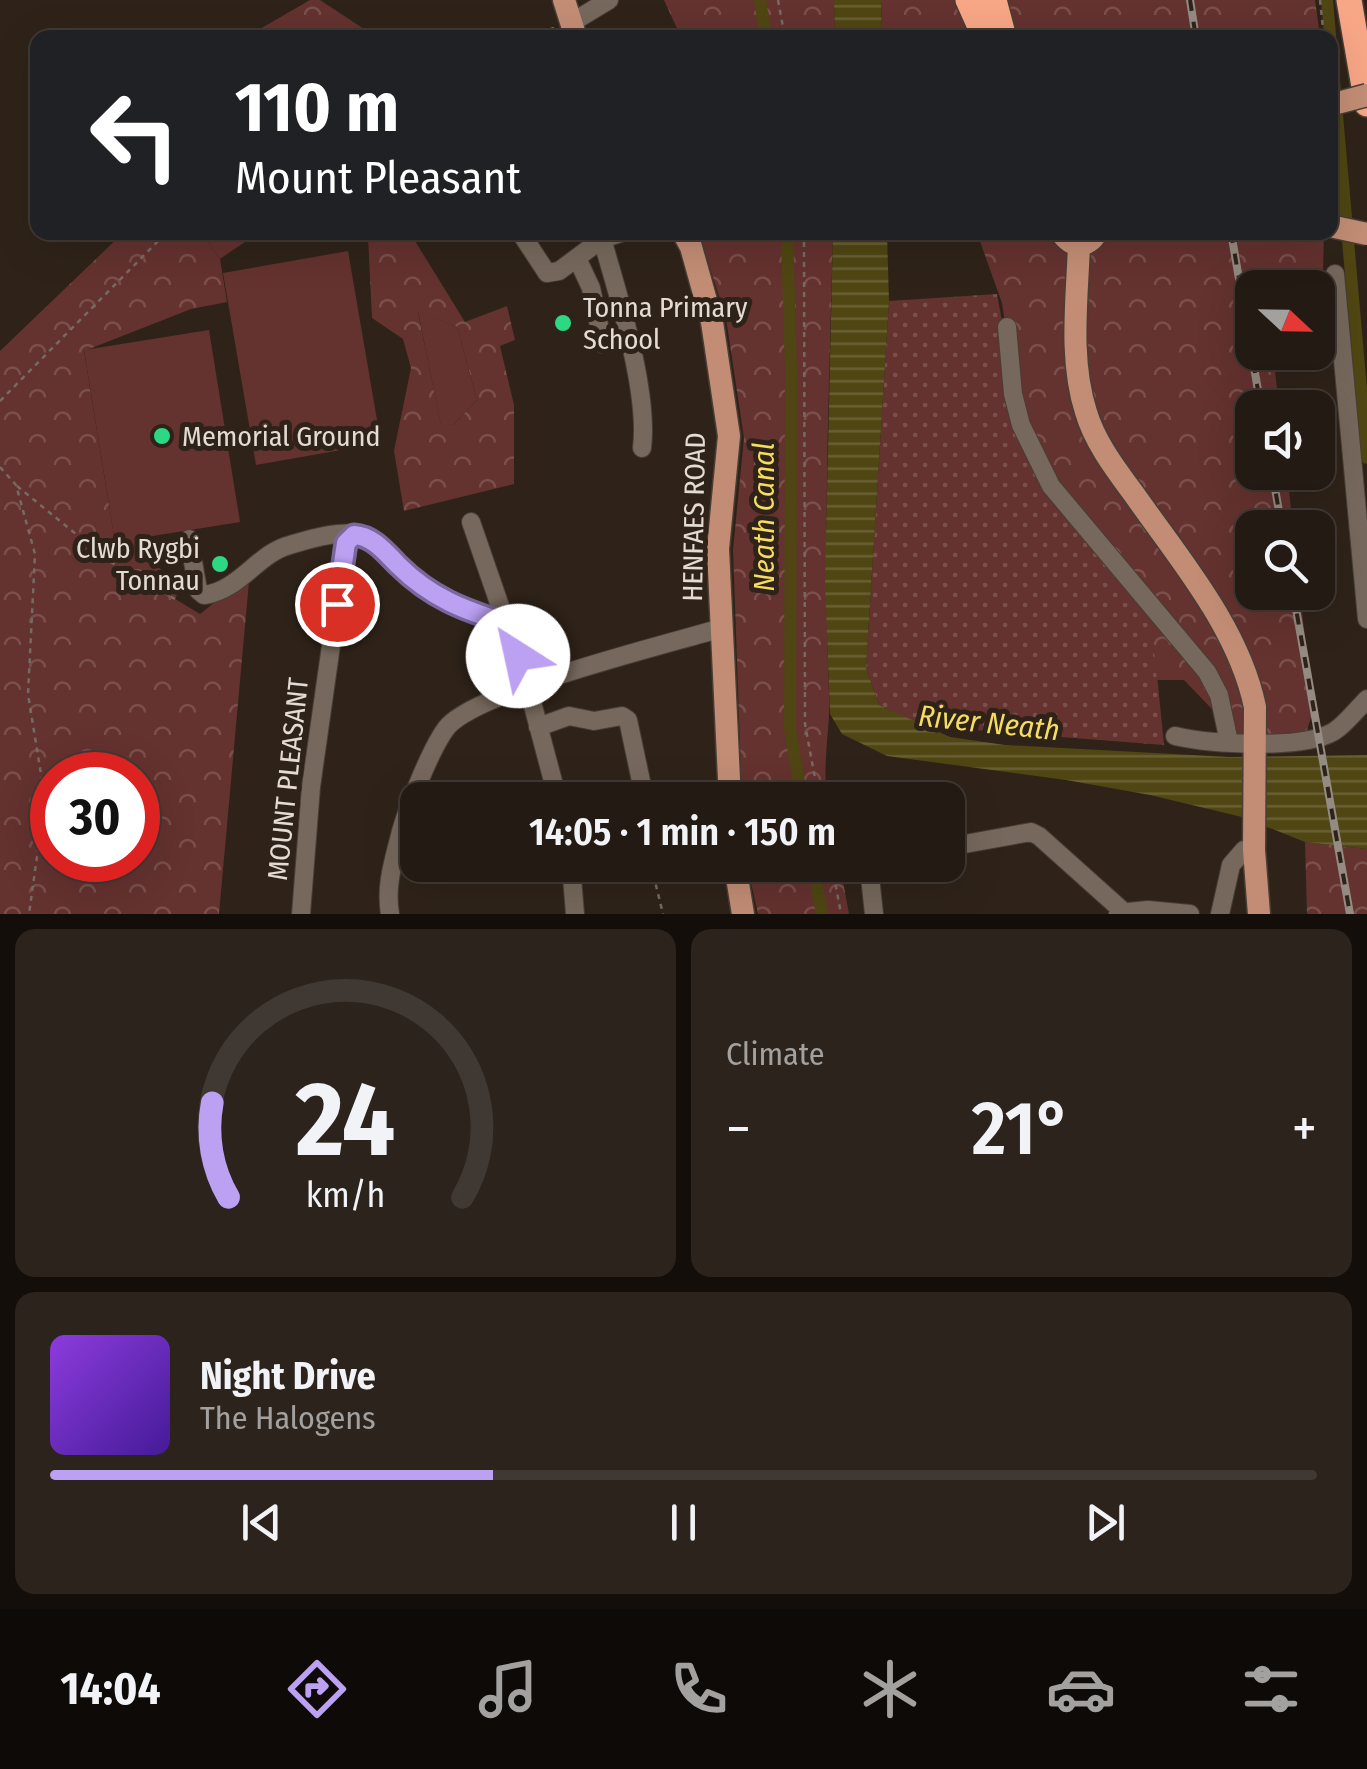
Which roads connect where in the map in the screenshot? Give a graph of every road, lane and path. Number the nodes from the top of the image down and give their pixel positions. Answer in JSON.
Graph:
{"nodes":[{"id":1,"x":609,"y":0,"type":"edge"},
{"id":2,"x":778,"y":0,"type":"edge"},
{"id":3,"x":968,"y":0,"type":"edge"},
{"id":4,"x":994,"y":0,"type":"edge"},
{"id":5,"x":1320,"y":0,"type":"edge"},
{"id":6,"x":1349,"y":0,"type":"edge"},
{"id":7,"x":569,"y":26,"type":"edge"},
{"id":8,"x":784,"y":30,"type":"edge"},
{"id":9,"x":981,"y":30,"type":"edge"},
{"id":10,"x":1002,"y":30,"type":"edge"},
{"id":11,"x":1323,"y":30,"type":"edge"},
{"id":12,"x":1367,"y":94,"type":"edge"},
{"id":13,"x":1338,"y":102,"type":"edge"},
{"id":14,"x":1367,"y":104,"type":"edge"},
{"id":15,"x":1338,"y":228,"type":"edge"},
{"id":16,"x":1367,"y":234,"type":"edge"},
{"id":17,"x":159,"y":240,"type":"edge"},
{"id":18,"x":525,"y":240,"type":"edge"},
{"id":19,"x":600,"y":240,"type":"edge"},
{"id":20,"x":603,"y":240,"type":"edge"},
{"id":21,"x":687,"y":240,"type":"edge"},
{"id":22,"x":804,"y":240,"type":"edge"},
{"id":23,"x":1079,"y":240,"type":"edge"},
{"id":24,"x":577,"y":258,"type":"junction"},
{"id":25,"x":1335,"y":274,"type":"dead end"},
{"id":26,"x":1007,"y":327,"type":"dead end"},
{"id":27,"x":603,"y":344,"type":"dead end"},
{"id":28,"x":0,"y":401,"type":"edge"},
{"id":29,"x":642,"y":448,"type":"dead end"},
{"id":30,"x":0,"y":468,"type":"edge"},
{"id":31,"x":16,"y":485,"type":"junction"},
{"id":32,"x":472,"y":522,"type":"dead end"},
{"id":33,"x":354,"y":535,"type":"junction"},
{"id":34,"x":189,"y":539,"type":"dead end"},
{"id":35,"x":175,"y":598,"type":"dead end"},
{"id":36,"x":1367,"y":619,"type":"edge"},
{"id":37,"x":508,"y":624,"type":"junction"},
{"id":38,"x":722,"y":628,"type":"junction"},
{"id":39,"x":528,"y":687,"type":"junction"},
{"id":40,"x":1367,"y":699,"type":"edge"},
{"id":41,"x":538,"y":727,"type":"junction"},
{"id":42,"x":1174,"y":736,"type":"dead end"},
{"id":43,"x":1229,"y":742,"type":"junction"},
{"id":44,"x":1256,"y":748,"type":"junction"},
{"id":45,"x":553,"y":782,"type":"edge"},
{"id":46,"x":641,"y":782,"type":"edge"},
{"id":47,"x":729,"y":782,"type":"edge"},
{"id":48,"x":816,"y":782,"type":"edge"},
{"id":49,"x":1254,"y":841,"type":"junction"},
{"id":50,"x":965,"y":845,"type":"edge"},
{"id":51,"x":572,"y":882,"type":"edge"},
{"id":52,"x":655,"y":882,"type":"edge"},
{"id":53,"x":738,"y":882,"type":"edge"},
{"id":54,"x":835,"y":882,"type":"edge"},
{"id":55,"x":871,"y":882,"type":"edge"},
{"id":56,"x":1120,"y":913,"type":"edge"},
{"id":57,"x":30,"y":914,"type":"edge"},
{"id":58,"x":301,"y":914,"type":"edge"},
{"id":59,"x":390,"y":914,"type":"edge"},
{"id":60,"x":576,"y":914,"type":"edge"},
{"id":61,"x":662,"y":914,"type":"edge"},
{"id":62,"x":743,"y":914,"type":"edge"},
{"id":63,"x":841,"y":914,"type":"edge"},
{"id":64,"x":874,"y":914,"type":"edge"},
{"id":65,"x":1190,"y":914,"type":"edge"},
{"id":66,"x":1220,"y":914,"type":"edge"},
{"id":67,"x":1259,"y":914,"type":"edge"}],
"edges":[{"from":1,"to":7,"type":"street"},
{"from":2,"to":8,"type":"path"},
{"from":3,"to":9,"type":"highway"},
{"from":4,"to":10,"type":"highway"},
{"from":5,"to":11,"type":"path"},
{"from":6,"to":14,"type":"highway"},
{"from":12,"to":13,"type":"main road","bridge":true},
{"from":15,"to":16,"type":"main road","bridge":true},
{"from":17,"to":28,"type":"path"},
{"from":18,"to":24,"type":"street"},
{"from":19,"to":24,"type":"street"},
{"from":20,"to":29,"type":"street"},
{"from":21,"to":38,"type":"main road","name":"HENFAES ROAD"},
{"from":22,"to":48,"type":"path"},
{"from":23,"to":44,"type":"main road"},
{"from":24,"to":27,"type":"street"},
{"from":25,"to":36,"type":"street"},
{"from":26,"to":43,"type":"street"},
{"from":30,"to":31,"type":"path"},
{"from":31,"to":35,"type":"path"},
{"from":31,"to":57,"type":"path"},
{"from":32,"to":37,"type":"street"},
{"from":33,"to":34,"type":"street"},
{"from":33,"to":37,"type":"street"},
{"from":33,"to":58,"type":"street","name":"MOUNT PLEASANT"},
{"from":37,"to":39,"type":"street"},
{"from":38,"to":39,"type":"street"},
{"from":38,"to":47,"type":"main road","name":"HENFAES ROAD"},
{"from":39,"to":41,"type":"street"},
{"from":39,"to":59,"type":"street"},
{"from":40,"to":44,"type":"street"},
{"from":41,"to":45,"type":"street"},
{"from":41,"to":46,"type":"street"},
{"from":42,"to":43,"type":"street"},
{"from":43,"to":44,"type":"street"},
{"from":44,"to":49,"type":"main road"},
{"from":49,"to":66,"type":"street"},
{"from":49,"to":67,"type":"main road"},
{"from":50,"to":56,"type":"street"},
{"from":51,"to":60,"type":"street"},
{"from":52,"to":61,"type":"path"},
{"from":53,"to":62,"type":"main road"},
{"from":54,"to":63,"type":"path"},
{"from":55,"to":64,"type":"street"},
{"from":56,"to":65,"type":"street"}]}
